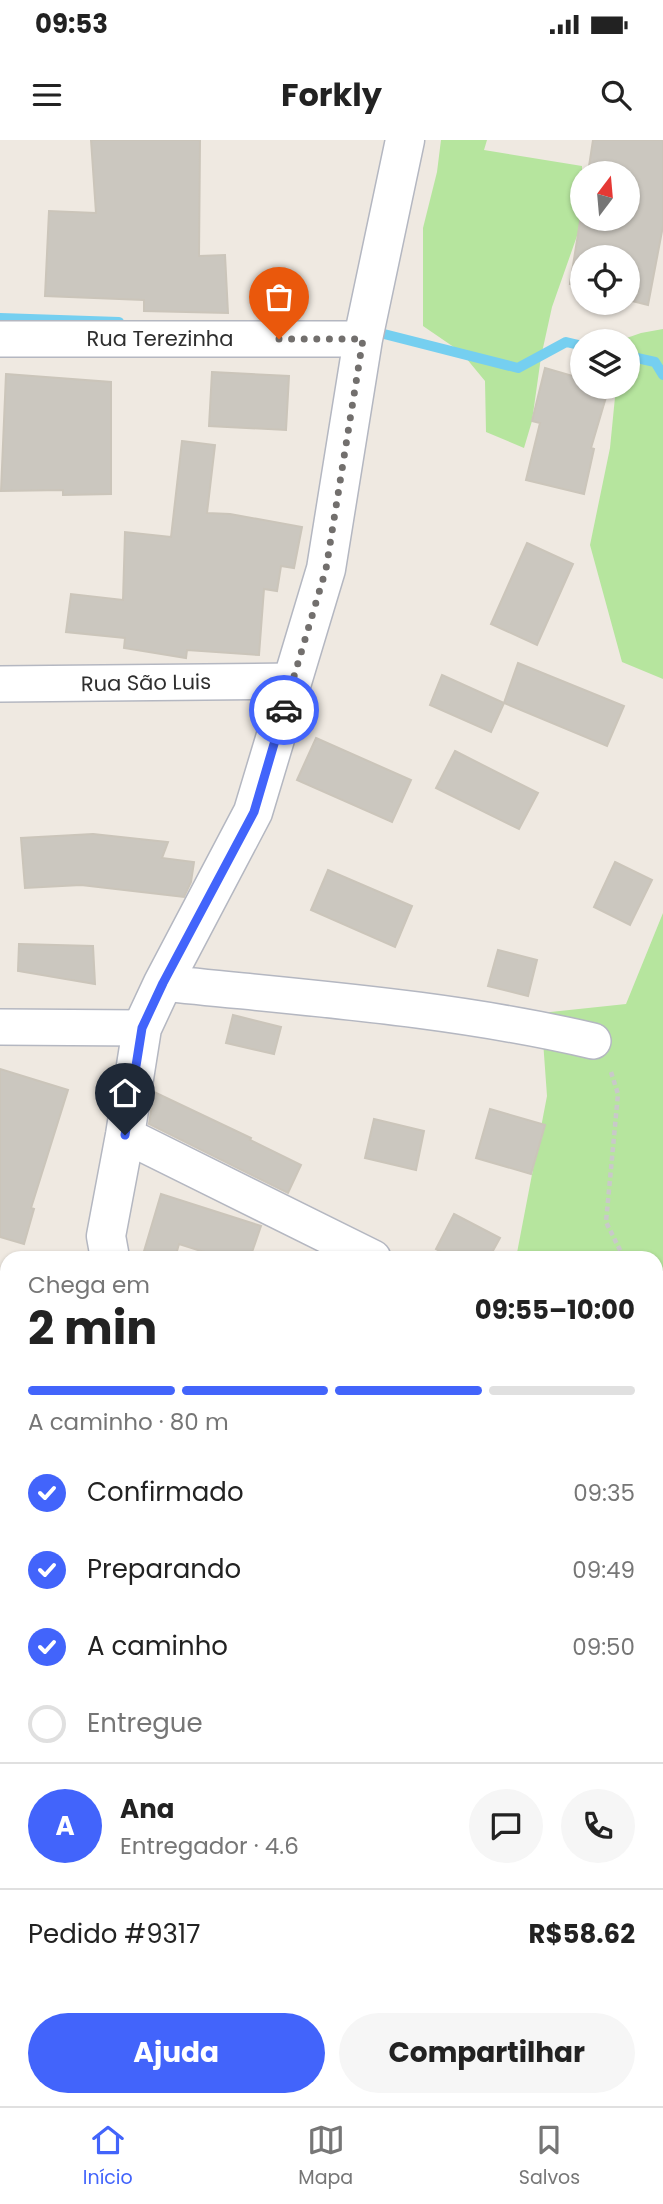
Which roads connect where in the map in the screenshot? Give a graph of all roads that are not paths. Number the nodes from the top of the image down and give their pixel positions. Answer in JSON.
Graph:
{"nodes":[{"id":1,"x":405,"y":140,"type":"edge"},
{"id":2,"x":0,"y":339,"type":"edge"},
{"id":3,"x":363,"y":339,"type":"junction"},
{"id":4,"x":293,"y":681,"type":"junction"},
{"id":5,"x":0,"y":684,"type":"edge"},
{"id":6,"x":163,"y":983,"type":"junction"},
{"id":7,"x":0,"y":1027,"type":"edge"},
{"id":8,"x":142,"y":1028,"type":"junction"},
{"id":9,"x":593,"y":1041,"type":"road end"},
{"id":10,"x":125,"y":1135,"type":"junction"},
{"id":11,"x":104,"y":1251,"type":"edge"},
{"id":12,"x":359,"y":1251,"type":"edge"}],
"edges":[{"from":1,"to":3,"type":"main road"},
{"from":2,"to":3,"type":"street","name":"Rua Terezinha"},
{"from":3,"to":4,"type":"main road"},
{"from":4,"to":5,"type":"street","name":"Rua São Luis"},
{"from":4,"to":6,"type":"main road"},
{"from":6,"to":8,"type":"main road"},
{"from":6,"to":9,"type":"street"},
{"from":7,"to":8,"type":"street"},
{"from":8,"to":10,"type":"main road"},
{"from":10,"to":11,"type":"main road"},
{"from":10,"to":12,"type":"street"}]}
